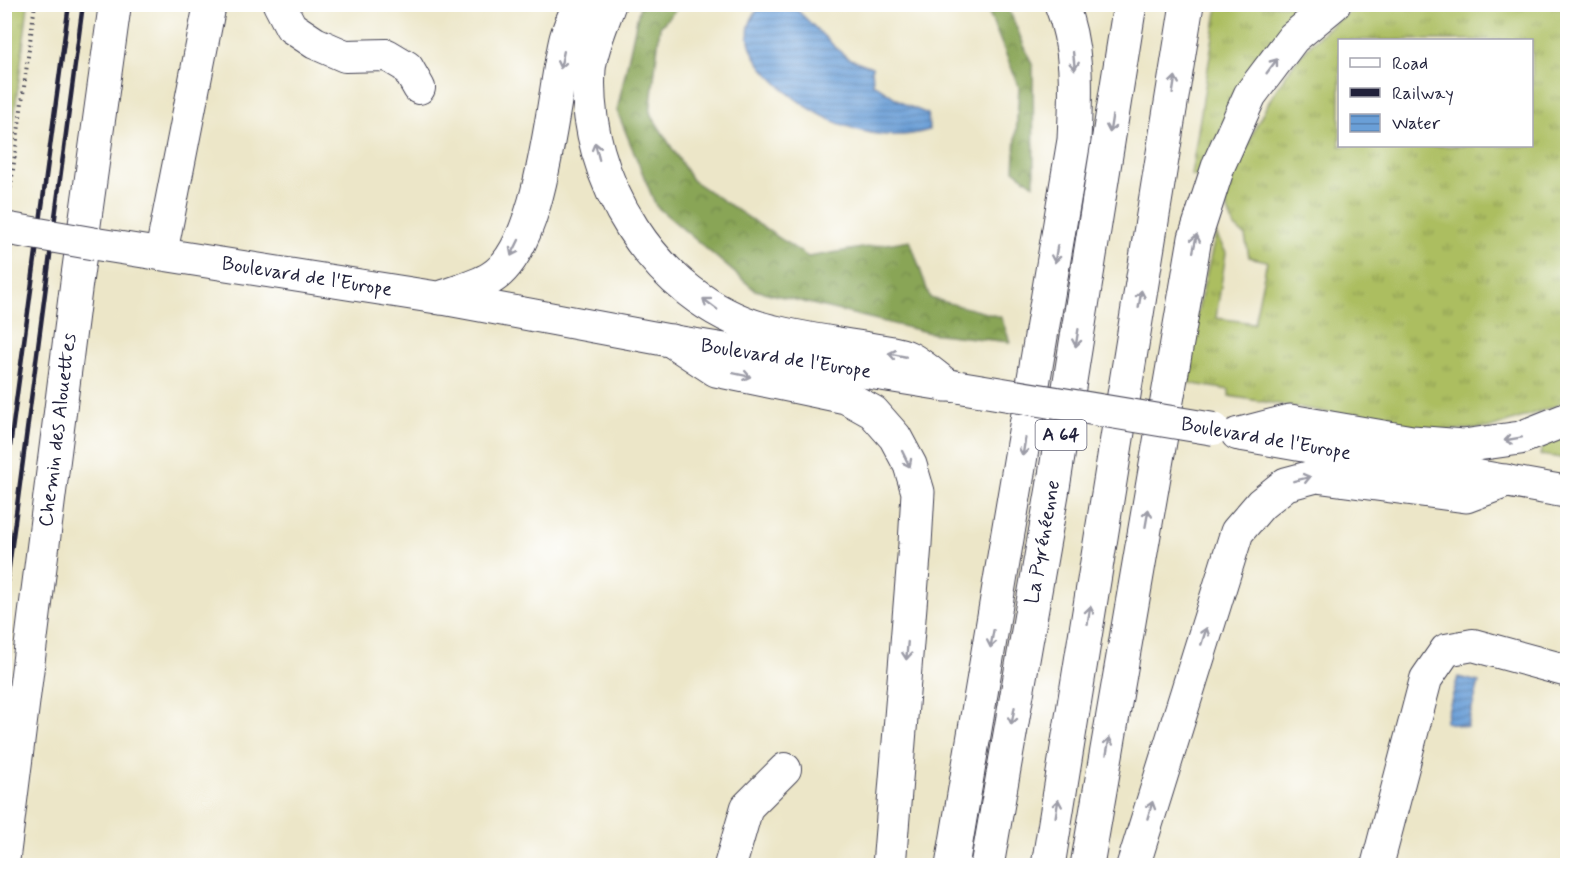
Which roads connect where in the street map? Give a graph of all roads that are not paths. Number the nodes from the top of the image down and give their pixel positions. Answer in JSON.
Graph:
{"nodes":[{"id":1,"x":115,"y":4,"type":"edge"},
{"id":2,"x":210,"y":4,"type":"edge"},
{"id":3,"x":279,"y":4,"type":"edge"},
{"id":4,"x":579,"y":4,"type":"edge"},
{"id":5,"x":609,"y":4,"type":"edge"},
{"id":6,"x":1061,"y":4,"type":"edge"},
{"id":7,"x":1130,"y":4,"type":"edge"},
{"id":8,"x":1187,"y":4,"type":"edge"},
{"id":9,"x":1334,"y":4,"type":"edge"},
{"id":10,"x":418,"y":88,"type":"dead end"},
{"id":11,"x":6,"y":220,"type":"edge"},
{"id":12,"x":161,"y":254,"type":"junction"},
{"id":13,"x":440,"y":298,"type":"junction"},
{"id":14,"x":672,"y":340,"type":"junction"},
{"id":15,"x":953,"y":386,"type":"junction"},
{"id":16,"x":1568,"y":419,"type":"edge"},
{"id":17,"x":1227,"y":432,"type":"junction"},
{"id":18,"x":1506,"y":481,"type":"junction"},
{"id":19,"x":1568,"y":492,"type":"edge"},
{"id":20,"x":1568,"y":671,"type":"edge"},
{"id":21,"x":785,"y":769,"type":"dead end"},
{"id":22,"x":4,"y":856,"type":"edge"},
{"id":23,"x":730,"y":866,"type":"edge"},
{"id":24,"x":889,"y":866,"type":"edge"},
{"id":25,"x":952,"y":866,"type":"edge"},
{"id":26,"x":987,"y":866,"type":"edge"},
{"id":27,"x":1048,"y":866,"type":"edge"},
{"id":28,"x":1087,"y":866,"type":"edge"},
{"id":29,"x":1133,"y":866,"type":"edge"},
{"id":30,"x":1377,"y":866,"type":"edge"}],
"edges":[{"from":1,"to":22,"type":"street","name":"Chemin des Alouettes"},
{"from":2,"to":12,"type":"street"},
{"from":3,"to":10,"type":"street"},
{"from":4,"to":13,"type":"highway","one_way":true},
{"from":15,"to":5,"type":"highway","one_way":true},
{"from":6,"to":25,"type":"highway","one_way":true},
{"from":7,"to":26,"type":"highway","name":"La Pyrénéenne","number":"A 64","one_way":true},
{"from":27,"to":8,"type":"highway","one_way":true},
{"from":28,"to":9,"type":"highway","one_way":true},
{"from":11,"to":12,"type":"street","name":"Boulevard de l'Europe","bridge":true},
{"from":12,"to":13,"type":"street","name":"Boulevard de l'Europe"},
{"from":13,"to":14,"type":"street","name":"Boulevard de l'Europe"},
{"from":14,"to":15,"type":"street","name":"Boulevard de l'Europe"},
{"from":14,"to":24,"type":"highway","one_way":true},
{"from":15,"to":17,"type":"street","name":"Boulevard de l'Europe","bridge":true},
{"from":16,"to":17,"type":"highway","one_way":true},
{"from":17,"to":18,"type":"street","name":"Boulevard de l'Europe"},
{"from":18,"to":19,"type":"street","name":"Boulevard de l'Europe"},
{"from":29,"to":18,"type":"highway","one_way":true},
{"from":20,"to":30,"type":"street"},
{"from":21,"to":23,"type":"street"}]}
